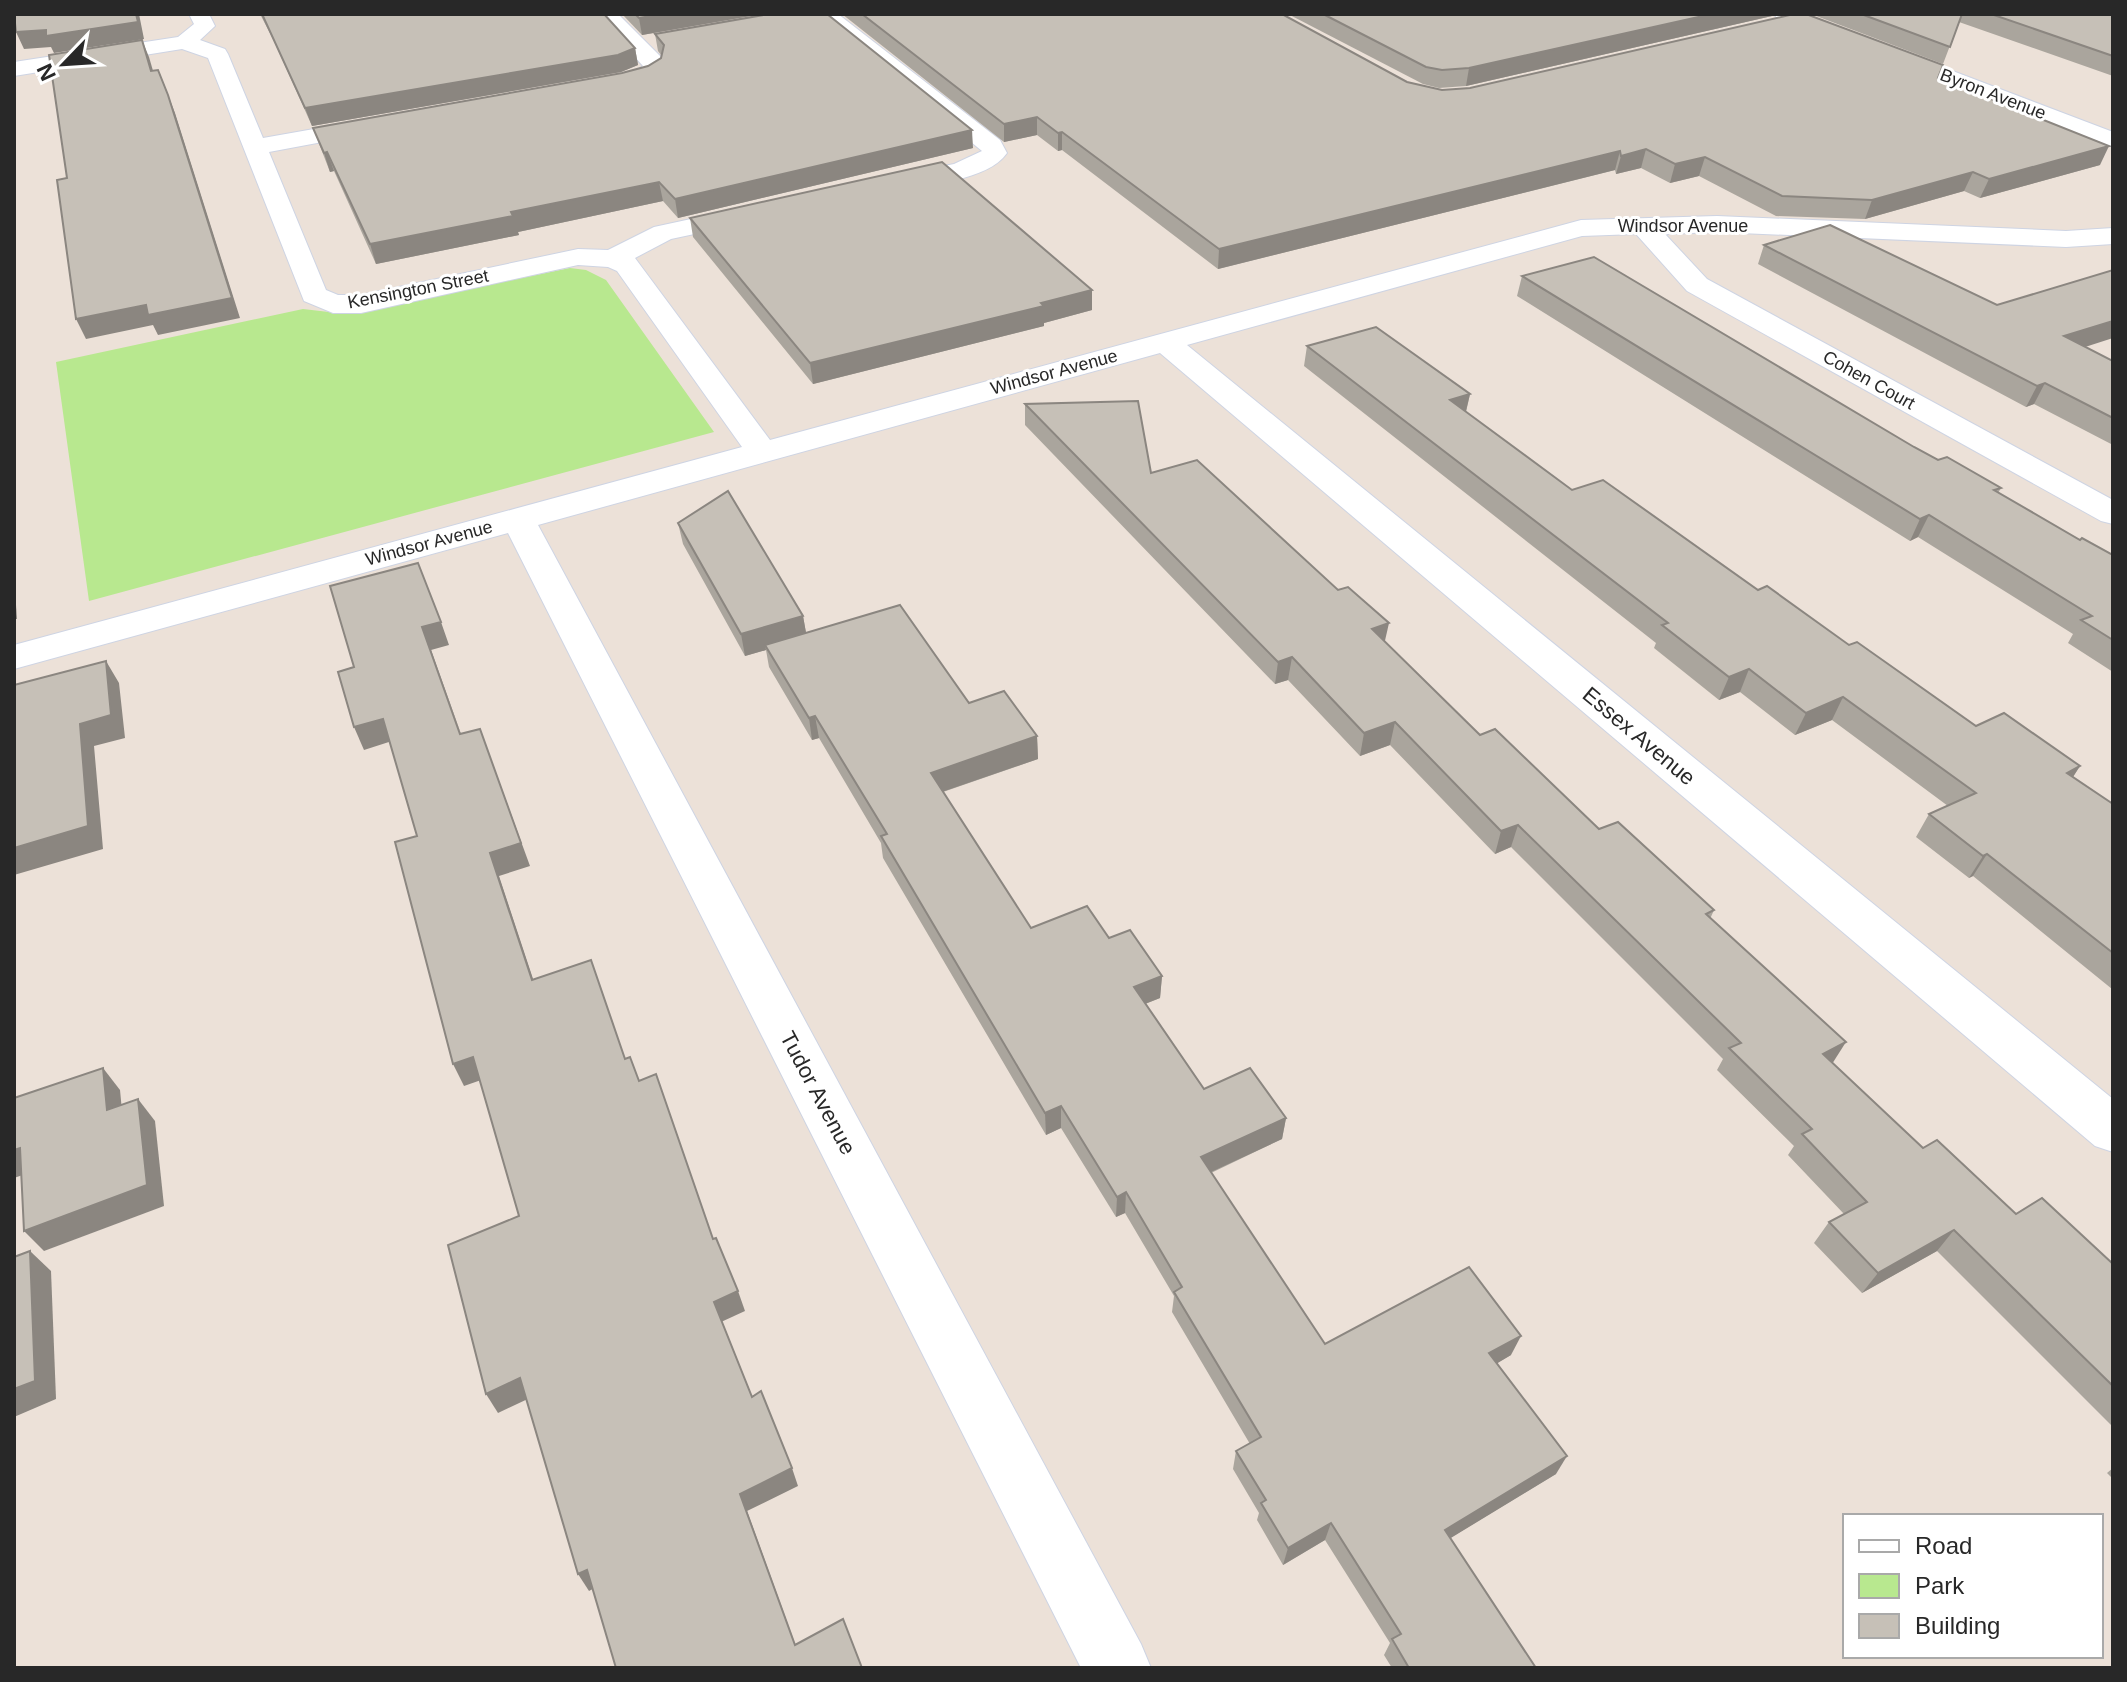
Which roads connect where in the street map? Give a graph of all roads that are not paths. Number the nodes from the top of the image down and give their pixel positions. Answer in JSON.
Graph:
{"nodes":[{"id":1,"x":199,"y":14,"type":"edge"},
{"id":2,"x":606,"y":14,"type":"edge"},
{"id":3,"x":814,"y":15,"type":"edge"},
{"id":4,"x":1783,"y":20,"type":"edge"},
{"id":5,"x":663,"y":40,"type":"edge"},
{"id":6,"x":184,"y":42,"type":"junction"},
{"id":7,"x":637,"y":45,"type":"junction"},
{"id":8,"x":14,"y":69,"type":"edge"},
{"id":9,"x":579,"y":89,"type":"edge"},
{"id":10,"x":394,"y":122,"type":"edge"},
{"id":11,"x":2113,"y":140,"type":"edge"},
{"id":12,"x":256,"y":147,"type":"junction"},
{"id":13,"x":866,"y":189,"type":"edge"},
{"id":14,"x":772,"y":209,"type":"edge"},
{"id":15,"x":1642,"y":225,"type":"junction"},
{"id":16,"x":2113,"y":236,"type":"edge"},
{"id":17,"x":612,"y":259,"type":"junction"},
{"id":18,"x":1165,"y":342,"type":"junction"},
{"id":19,"x":761,"y":451,"type":"junction"},
{"id":20,"x":2113,"y":514,"type":"edge"},
{"id":21,"x":518,"y":519,"type":"junction"},
{"id":22,"x":14,"y":657,"type":"edge"},
{"id":23,"x":2113,"y":1130,"type":"edge"},
{"id":24,"x":1117,"y":1668,"type":"edge"}],
"edges":[{"from":1,"to":6,"type":"street"},
{"from":2,"to":7,"type":"street"},
{"from":3,"to":13,"type":"street"},
{"from":4,"to":11,"type":"street","name":"Byron Avenue"},
{"from":5,"to":7,"type":"street"},
{"from":6,"to":8,"type":"street"},
{"from":6,"to":12,"type":"street","name":"Kensington Street"},
{"from":7,"to":9,"type":"street"},
{"from":10,"to":12,"type":"street"},
{"from":12,"to":17,"type":"street","name":"Kensington Street"},
{"from":14,"to":17,"type":"street"},
{"from":15,"to":16,"type":"street","name":"Windsor Avenue"},
{"from":15,"to":18,"type":"street","name":"Windsor Avenue"},
{"from":15,"to":20,"type":"street","name":"Cohen Court"},
{"from":17,"to":19,"type":"street"},
{"from":18,"to":19,"type":"street","name":"Windsor Avenue"},
{"from":18,"to":23,"type":"street","name":"Essex Avenue"},
{"from":19,"to":21,"type":"street","name":"Windsor Avenue"},
{"from":21,"to":22,"type":"street","name":"Windsor Avenue"},
{"from":21,"to":24,"type":"street","name":"Tudor Avenue"}]}
